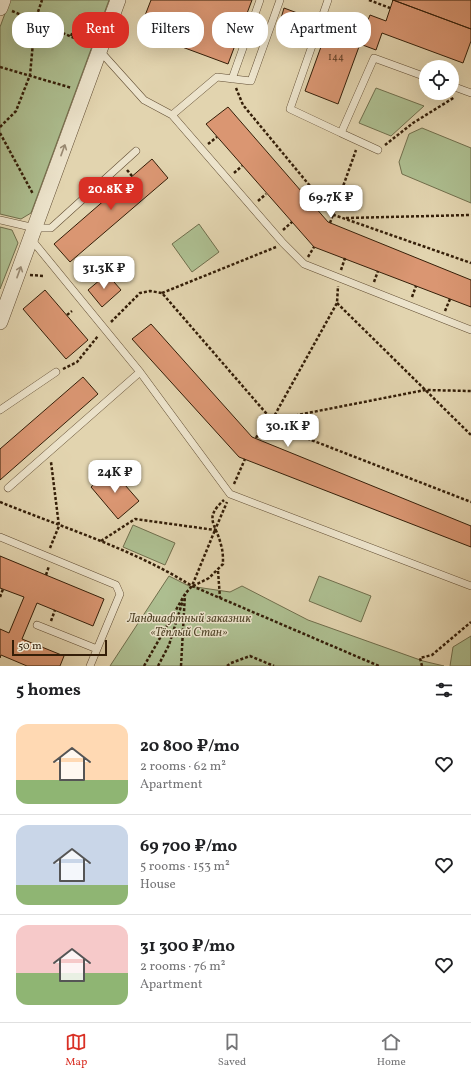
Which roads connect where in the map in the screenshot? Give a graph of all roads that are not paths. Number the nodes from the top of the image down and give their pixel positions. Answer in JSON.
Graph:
{"nodes":[{"id":1,"x":118,"y":0,"type":"edge"},
{"id":2,"x":260,"y":0,"type":"edge"},
{"id":3,"x":280,"y":0,"type":"edge"},
{"id":4,"x":328,"y":0,"type":"edge"},
{"id":5,"x":99,"y":50,"type":"junction"},
{"id":6,"x":419,"y":74,"type":"edge"},
{"id":7,"x":232,"y":79,"type":"junction"},
{"id":8,"x":172,"y":115,"type":"junction"},
{"id":9,"x":341,"y":133,"type":"junction"},
{"id":10,"x":136,"y":150,"type":"dead end"},
{"id":11,"x":378,"y":150,"type":"road end"},
{"id":12,"x":0,"y":220,"type":"edge"},
{"id":13,"x":32,"y":234,"type":"junction"},
{"id":14,"x":0,"y":322,"type":"edge"},
{"id":15,"x":471,"y":330,"type":"edge"},
{"id":16,"x":56,"y":372,"type":"road end"},
{"id":17,"x":140,"y":372,"type":"junction"},
{"id":18,"x":0,"y":410,"type":"edge"},
{"id":19,"x":8,"y":488,"type":"dead end"},
{"id":20,"x":0,"y":537,"type":"edge"},
{"id":21,"x":471,"y":586,"type":"edge"},
{"id":22,"x":37,"y":625,"type":"dead end"},
{"id":23,"x":97,"y":649,"type":"junction"},
{"id":24,"x":90,"y":666,"type":"edge"}],
"edges":[{"from":1,"to":5,"type":"street"},
{"from":2,"to":7,"type":"lane"},
{"from":3,"to":7,"type":"lane"},
{"from":4,"to":9,"type":"lane"},
{"from":5,"to":8,"type":"lane"},
{"from":13,"to":5,"type":"street","one_way":true},
{"from":6,"to":9,"type":"lane"},
{"from":7,"to":8,"type":"lane"},
{"from":8,"to":15,"type":"lane"},
{"from":9,"to":11,"type":"lane"},
{"from":10,"to":13,"type":"lane"},
{"from":12,"to":13,"type":"lane"},
{"from":14,"to":13,"type":"street","one_way":true},
{"from":13,"to":17,"type":"lane"},
{"from":16,"to":18,"type":"lane"},
{"from":17,"to":19,"type":"lane"},
{"from":17,"to":21,"type":"lane"},
{"from":20,"to":23,"type":"lane"},
{"from":22,"to":23,"type":"lane"},
{"from":23,"to":24,"type":"lane"}]}
